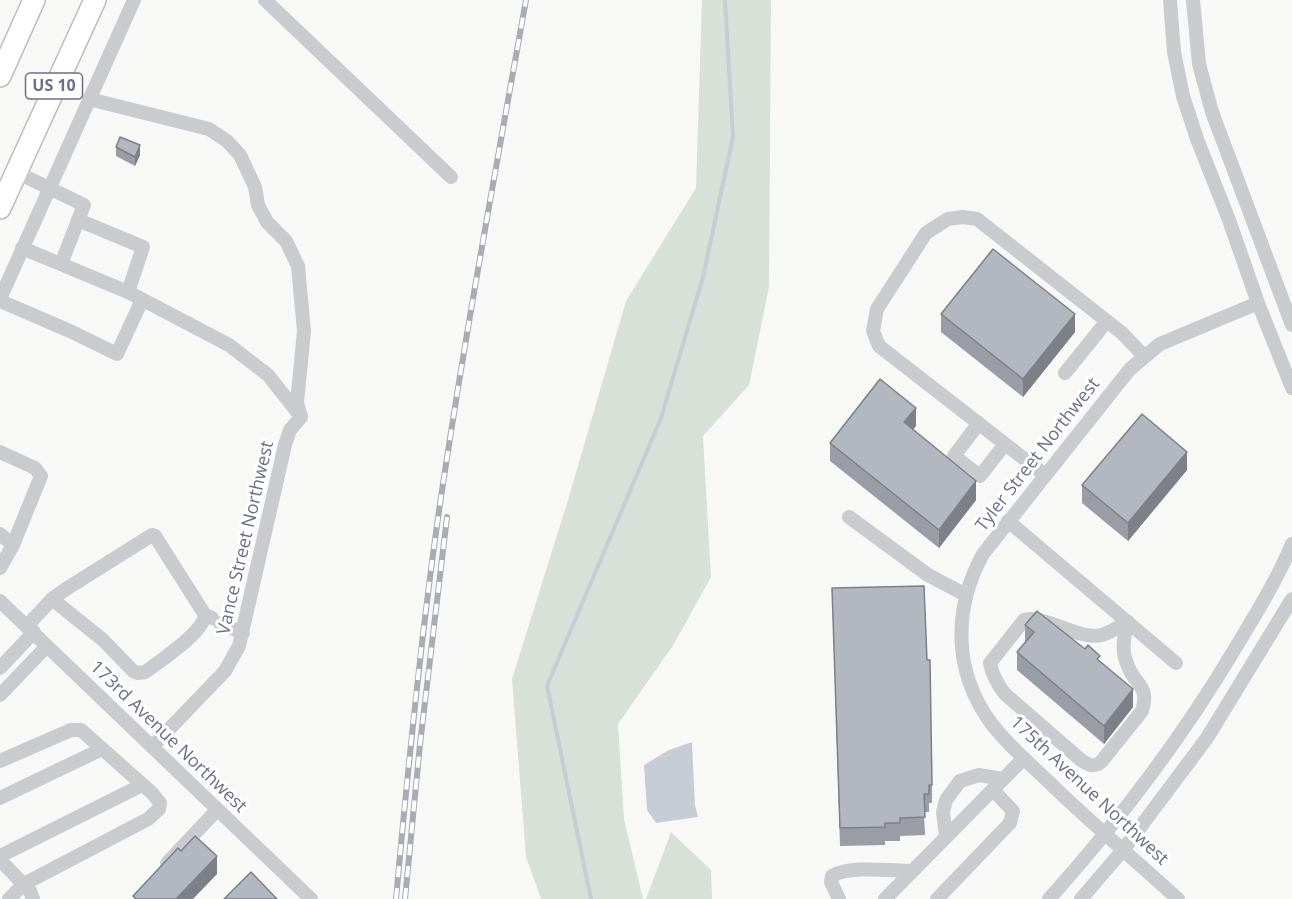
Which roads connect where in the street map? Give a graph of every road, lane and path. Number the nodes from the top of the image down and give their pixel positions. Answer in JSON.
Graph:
{"nodes":[{"id":1,"x":94,"y":0,"type":"edge"},
{"id":2,"x":134,"y":0,"type":"edge"},
{"id":3,"x":265,"y":0,"type":"edge"},
{"id":4,"x":1170,"y":0,"type":"edge"},
{"id":5,"x":1193,"y":0,"type":"edge"},
{"id":6,"x":29,"y":7,"type":"edge"},
{"id":7,"x":0,"y":76,"type":"edge"},
{"id":8,"x":89,"y":99,"type":"junction"},
{"id":9,"x":16,"y":172,"type":"junction"},
{"id":10,"x":451,"y":177,"type":"dead end"},
{"id":11,"x":49,"y":188,"type":"junction"},
{"id":12,"x":0,"y":208,"type":"edge"},
{"id":13,"x":78,"y":220,"type":"junction"},
{"id":14,"x":22,"y":248,"type":"junction"},
{"id":15,"x":61,"y":264,"type":"junction"},
{"id":16,"x":128,"y":292,"type":"junction"},
{"id":17,"x":0,"y":300,"type":"edge"},
{"id":18,"x":142,"y":300,"type":"junction"},
{"id":19,"x":1258,"y":303,"type":"junction"},
{"id":20,"x":1107,"y":321,"type":"junction"},
{"id":21,"x":1292,"y":324,"type":"edge"},
{"id":22,"x":1144,"y":356,"type":"junction"},
{"id":23,"x":1065,"y":373,"type":"dead end"},
{"id":24,"x":1292,"y":388,"type":"edge"},
{"id":25,"x":301,"y":417,"type":"junction"},
{"id":26,"x":979,"y":423,"type":"junction"},
{"id":27,"x":1005,"y":444,"type":"junction"},
{"id":28,"x":0,"y":452,"type":"edge"},
{"id":29,"x":1045,"y":475,"type":"junction"},
{"id":30,"x":849,"y":517,"type":"dead end"},
{"id":31,"x":1008,"y":521,"type":"junction"},
{"id":32,"x":0,"y":534,"type":"edge"},
{"id":33,"x":1292,"y":544,"type":"edge"},
{"id":34,"x":13,"y":546,"type":"junction"},
{"id":35,"x":0,"y":568,"type":"edge"},
{"id":36,"x":1267,"y":595,"type":"junction"},
{"id":37,"x":966,"y":596,"type":"junction"},
{"id":38,"x":52,"y":599,"type":"junction"},
{"id":39,"x":0,"y":601,"type":"edge"},
{"id":40,"x":1291,"y":604,"type":"edge"},
{"id":41,"x":212,"y":619,"type":"junction"},
{"id":42,"x":1128,"y":622,"type":"junction"},
{"id":43,"x":31,"y":629,"type":"junction"},
{"id":44,"x":243,"y":633,"type":"junction"},
{"id":45,"x":47,"y":646,"type":"junction"},
{"id":46,"x":1176,"y":663,"type":"dead end"},
{"id":47,"x":0,"y":668,"type":"edge"},
{"id":48,"x":0,"y":695,"type":"edge"},
{"id":49,"x":979,"y":704,"type":"joint"},
{"id":50,"x":152,"y":747,"type":"junction"},
{"id":51,"x":102,"y":748,"type":"junction"},
{"id":52,"x":1024,"y":758,"type":"junction"},
{"id":53,"x":0,"y":761,"type":"edge"},
{"id":54,"x":1004,"y":779,"type":"junction"},
{"id":55,"x":142,"y":785,"type":"junction"},
{"id":56,"x":993,"y":790,"type":"junction"},
{"id":57,"x":0,"y":798,"type":"edge"},
{"id":58,"x":217,"y":810,"type":"junction"},
{"id":59,"x":1104,"y":835,"type":"junction"},
{"id":60,"x":946,"y":837,"type":"junction"},
{"id":61,"x":1123,"y":850,"type":"junction"},
{"id":62,"x":0,"y":858,"type":"edge"},
{"id":63,"x":912,"y":871,"type":"junction"},
{"id":64,"x":157,"y":874,"type":"edge"},
{"id":65,"x":24,"y":884,"type":"junction"},
{"id":66,"x":9,"y":899,"type":"edge"},
{"id":67,"x":33,"y":899,"type":"edge"},
{"id":68,"x":311,"y":899,"type":"edge"},
{"id":69,"x":839,"y":899,"type":"edge"},
{"id":70,"x":885,"y":899,"type":"edge"},
{"id":71,"x":937,"y":899,"type":"edge"},
{"id":72,"x":1049,"y":899,"type":"edge"},
{"id":73,"x":1081,"y":899,"type":"edge"},
{"id":74,"x":1178,"y":899,"type":"edge"}],
"edges":[{"from":1,"to":9,"type":"highway","number":"US 10"},
{"from":2,"to":8,"type":"street"},
{"from":3,"to":10,"type":"street"},
{"from":4,"to":19,"type":"street"},
{"from":5,"to":21,"type":"street"},
{"from":6,"to":7,"type":"highway","number":"US 10"},
{"from":8,"to":11,"type":"street"},
{"from":8,"to":25,"type":"street"},
{"from":9,"to":11,"type":"street"},
{"from":9,"to":12,"type":"highway","number":"US 10"},
{"from":11,"to":13,"type":"street"},
{"from":11,"to":14,"type":"street"},
{"from":13,"to":15,"type":"street"},
{"from":13,"to":16,"type":"street"},
{"from":14,"to":15,"type":"street"},
{"from":14,"to":17,"type":"street"},
{"from":15,"to":16,"type":"street"},
{"from":16,"to":18,"type":"street"},
{"from":17,"to":18,"type":"street"},
{"from":18,"to":25,"type":"street"},
{"from":19,"to":22,"type":"street","name":"Tyler Street Northwest"},
{"from":19,"to":24,"type":"street"},
{"from":20,"to":22,"type":"street"},
{"from":20,"to":23,"type":"street"},
{"from":20,"to":26,"type":"street"},
{"from":22,"to":29,"type":"street","name":"Tyler Street Northwest"},
{"from":25,"to":44,"type":"street","name":"Vance Street Northwest"},
{"from":26,"to":27,"type":"street"},
{"from":26,"to":27,"type":"street"},
{"from":27,"to":29,"type":"street"},
{"from":28,"to":34,"type":"street"},
{"from":29,"to":31,"type":"street","name":"Tyler Street Northwest"},
{"from":30,"to":37,"type":"street"},
{"from":31,"to":37,"type":"street","name":"Tyler Street Northwest"},
{"from":31,"to":42,"type":"street"},
{"from":32,"to":34,"type":"street"},
{"from":33,"to":36,"type":"street"},
{"from":34,"to":35,"type":"street"},
{"from":36,"to":40,"type":"street"},
{"from":36,"to":59,"type":"street"},
{"from":37,"to":49,"type":"street","name":"Tyler Street Northwest"},
{"from":38,"to":41,"type":"street"},
{"from":38,"to":41,"type":"street"},
{"from":38,"to":43,"type":"street"},
{"from":39,"to":43,"type":"street","name":"173rd Avenue Northwest"},
{"from":40,"to":61,"type":"street"},
{"from":41,"to":44,"type":"street"},
{"from":42,"to":42,"type":"street"},
{"from":42,"to":46,"type":"street"},
{"from":43,"to":45,"type":"street","name":"173rd Avenue Northwest"},
{"from":43,"to":47,"type":"street"},
{"from":44,"to":50,"type":"street","name":"Vance Street Northwest"},
{"from":45,"to":48,"type":"street"},
{"from":45,"to":50,"type":"street","name":"173rd Avenue Northwest"},
{"from":49,"to":52,"type":"street","name":"175th Avenue Northwest"},
{"from":50,"to":58,"type":"street","name":"173rd Avenue Northwest"},
{"from":51,"to":53,"type":"street"},
{"from":51,"to":55,"type":"street"},
{"from":51,"to":57,"type":"street"},
{"from":52,"to":54,"type":"street"},
{"from":52,"to":59,"type":"street","name":"175th Avenue Northwest"},
{"from":54,"to":56,"type":"street"},
{"from":54,"to":60,"type":"street"},
{"from":55,"to":62,"type":"street"},
{"from":55,"to":65,"type":"street"},
{"from":56,"to":60,"type":"street"},
{"from":56,"to":71,"type":"street"},
{"from":58,"to":64,"type":"street"},
{"from":58,"to":68,"type":"street","name":"173rd Avenue Northwest"},
{"from":59,"to":61,"type":"street","name":"175th Avenue Northwest"},
{"from":59,"to":72,"type":"street"},
{"from":60,"to":63,"type":"street"},
{"from":61,"to":73,"type":"street"},
{"from":61,"to":74,"type":"street","name":"175th Avenue Northwest"},
{"from":62,"to":65,"type":"street"},
{"from":63,"to":69,"type":"street"},
{"from":63,"to":70,"type":"street"},
{"from":65,"to":66,"type":"street"},
{"from":65,"to":67,"type":"street"}]}
